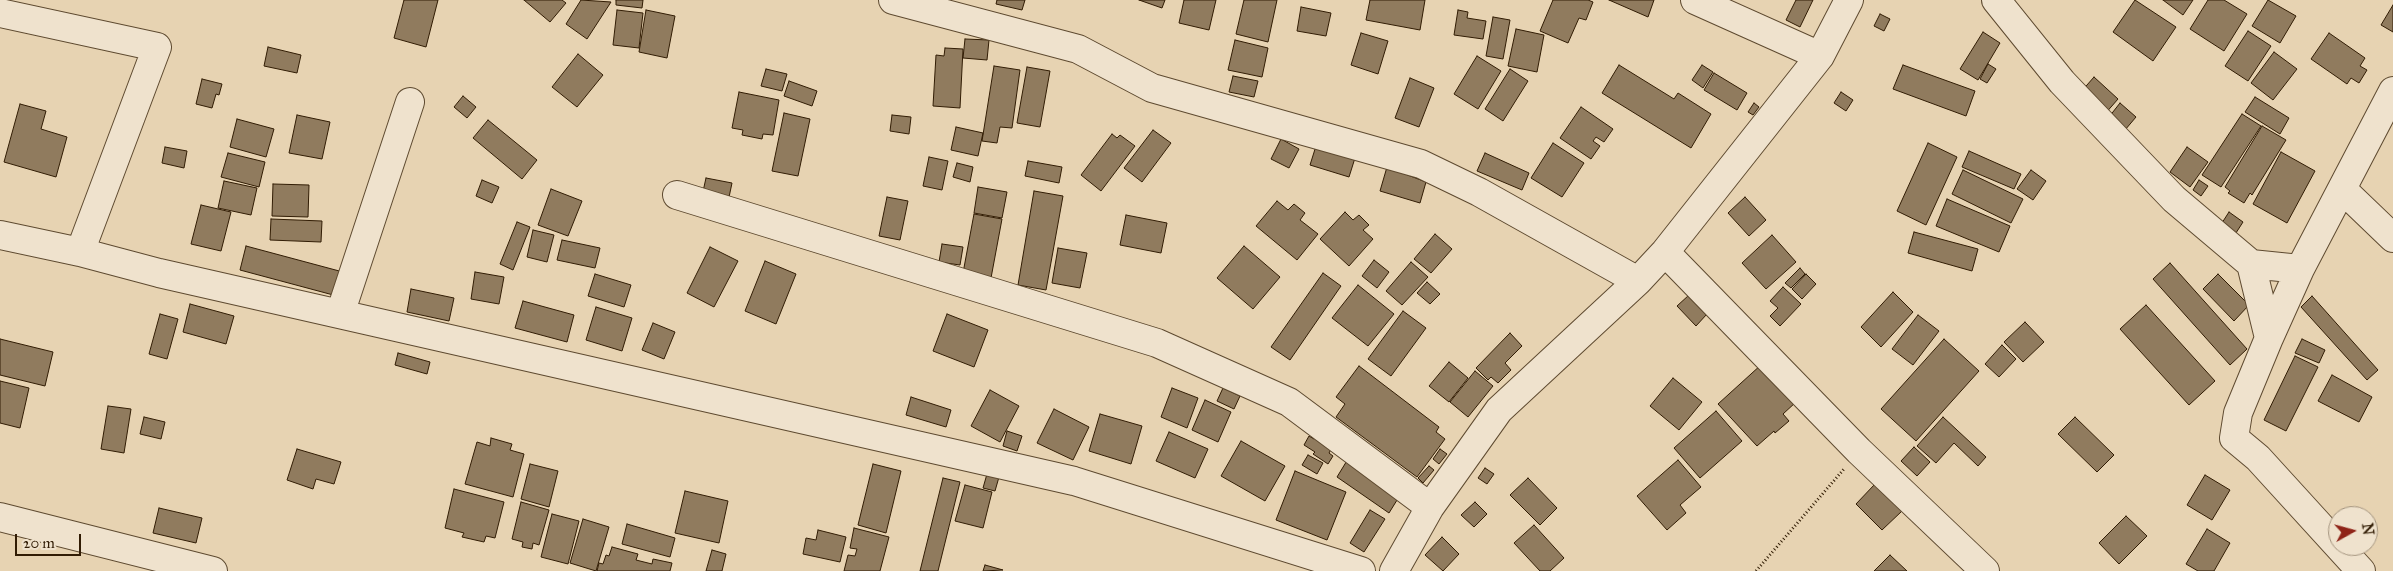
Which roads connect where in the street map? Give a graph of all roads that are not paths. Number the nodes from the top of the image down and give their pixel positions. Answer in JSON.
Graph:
{"nodes":[{"id":1,"x":893,"y":0,"type":"edge"},
{"id":2,"x":1695,"y":0,"type":"edge"},
{"id":3,"x":1849,"y":0,"type":"edge"},
{"id":4,"x":1996,"y":0,"type":"edge"},
{"id":5,"x":0,"y":14,"type":"edge"},
{"id":6,"x":1820,"y":56,"type":"junction"},
{"id":7,"x":2393,"y":91,"type":"edge"},
{"id":8,"x":410,"y":102,"type":"dead end"},
{"id":9,"x":2342,"y":189,"type":"junction"},
{"id":10,"x":677,"y":195,"type":"dead end"},
{"id":11,"x":0,"y":235,"type":"edge"},
{"id":12,"x":2393,"y":238,"type":"edge"},
{"id":13,"x":80,"y":252,"type":"junction"},
{"id":14,"x":1665,"y":252,"type":"junction"},
{"id":15,"x":2251,"y":264,"type":"junction"},
{"id":16,"x":2300,"y":269,"type":"junction"},
{"id":17,"x":1638,"y":281,"type":"junction"},
{"id":18,"x":340,"y":314,"type":"junction"},
{"id":19,"x":2268,"y":338,"type":"junction"},
{"id":20,"x":1430,"y":507,"type":"junction"},
{"id":21,"x":0,"y":517,"type":"edge"},
{"id":22,"x":145,"y":563,"type":"edge"},
{"id":23,"x":213,"y":571,"type":"edge"},
{"id":24,"x":1361,"y":571,"type":"edge"},
{"id":25,"x":1394,"y":571,"type":"edge"},
{"id":26,"x":1985,"y":571,"type":"edge"},
{"id":27,"x":2361,"y":571,"type":"edge"}],
"edges":[{"from":1,"to":17,"type":"street"},
{"from":2,"to":6,"type":"street"},
{"from":3,"to":6,"type":"street"},
{"from":4,"to":15,"type":"street"},
{"from":5,"to":13,"type":"street"},
{"from":6,"to":14,"type":"street"},
{"from":7,"to":9,"type":"street"},
{"from":8,"to":18,"type":"street"},
{"from":9,"to":12,"type":"street"},
{"from":9,"to":16,"type":"street"},
{"from":10,"to":20,"type":"street"},
{"from":11,"to":13,"type":"street"},
{"from":13,"to":18,"type":"street"},
{"from":14,"to":17,"type":"street"},
{"from":14,"to":26,"type":"street"},
{"from":15,"to":16,"type":"street"},
{"from":15,"to":19,"type":"street"},
{"from":16,"to":19,"type":"street"},
{"from":17,"to":20,"type":"street"},
{"from":18,"to":24,"type":"street"},
{"from":19,"to":27,"type":"street"},
{"from":20,"to":25,"type":"street"},
{"from":21,"to":22,"type":"street"},
{"from":22,"to":23,"type":"street"}]}
